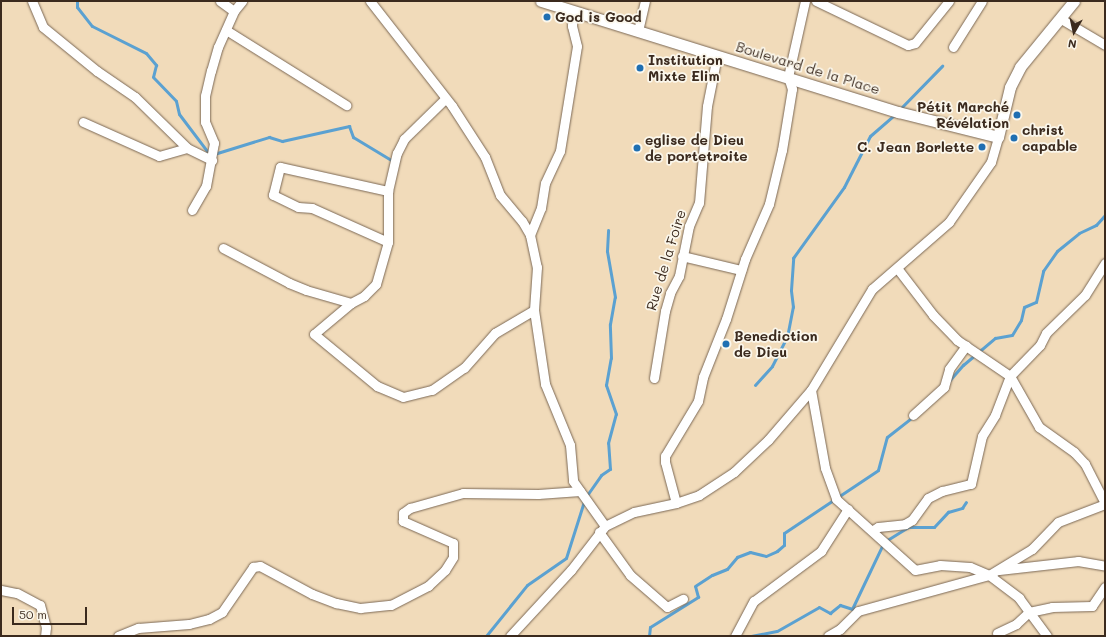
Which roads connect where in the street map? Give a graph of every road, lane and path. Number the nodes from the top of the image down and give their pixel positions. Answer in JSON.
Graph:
{"nodes":[{"id":1,"x":32,"y":1,"type":"edge"},
{"id":2,"x":220,"y":1,"type":"edge"},
{"id":3,"x":242,"y":1,"type":"edge"},
{"id":4,"x":370,"y":1,"type":"edge"},
{"id":5,"x":645,"y":1,"type":"edge"},
{"id":6,"x":805,"y":1,"type":"edge"},
{"id":7,"x":816,"y":1,"type":"edge"},
{"id":8,"x":949,"y":1,"type":"edge"},
{"id":9,"x":982,"y":1,"type":"edge"},
{"id":10,"x":1074,"y":1,"type":"edge"},
{"id":11,"x":548,"y":2,"type":"edge"},
{"id":12,"x":234,"y":11,"type":"junction"},
{"id":13,"x":573,"y":12,"type":"junction"},
{"id":14,"x":1061,"y":19,"type":"junction"},
{"id":15,"x":226,"y":30,"type":"junction"},
{"id":16,"x":638,"y":31,"type":"junction"},
{"id":17,"x":1105,"y":44,"type":"edge"},
{"id":18,"x":953,"y":47,"type":"dead end"},
{"id":19,"x":717,"y":56,"type":"junction"},
{"id":20,"x":788,"y":77,"type":"junction"},
{"id":21,"x":445,"y":99,"type":"junction"},
{"id":22,"x":346,"y":105,"type":"dead end"},
{"id":23,"x":83,"y":122,"type":"dead end"},
{"id":24,"x":998,"y":137,"type":"junction"},
{"id":25,"x":187,"y":148,"type":"junction"},
{"id":26,"x":212,"y":160,"type":"junction"},
{"id":27,"x":388,"y":191,"type":"junction"},
{"id":28,"x":192,"y":210,"type":"dead end"},
{"id":29,"x":530,"y":235,"type":"junction"},
{"id":30,"x":388,"y":242,"type":"junction"},
{"id":31,"x":223,"y":248,"type":"dead end"},
{"id":32,"x":682,"y":256,"type":"junction"},
{"id":33,"x":1105,"y":263,"type":"edge"},
{"id":34,"x":897,"y":268,"type":"junction"},
{"id":35,"x":742,"y":270,"type":"junction"},
{"id":36,"x":351,"y":303,"type":"junction"},
{"id":37,"x":534,"y":310,"type":"junction"},
{"id":38,"x":966,"y":346,"type":"junction"},
{"id":39,"x":1010,"y":376,"type":"junction"},
{"id":40,"x":654,"y":378,"type":"dead end"},
{"id":41,"x":811,"y":390,"type":"junction"},
{"id":42,"x":913,"y":415,"type":"dead end"},
{"id":43,"x":580,"y":491,"type":"junction"},
{"id":44,"x":676,"y":503,"type":"junction"},
{"id":45,"x":1105,"y":503,"type":"edge"},
{"id":46,"x":848,"y":509,"type":"junction"},
{"id":47,"x":602,"y":529,"type":"junction"},
{"id":48,"x":872,"y":530,"type":"junction"},
{"id":49,"x":1105,"y":566,"type":"edge"},
{"id":50,"x":993,"y":572,"type":"junction"},
{"id":51,"x":1105,"y":587,"type":"edge"},
{"id":52,"x":1,"y":590,"type":"edge"},
{"id":53,"x":683,"y":599,"type":"dead end"},
{"id":54,"x":1029,"y":612,"type":"junction"},
{"id":55,"x":996,"y":633,"type":"dead end"},
{"id":56,"x":45,"y":636,"type":"edge"},
{"id":57,"x":118,"y":636,"type":"edge"},
{"id":58,"x":510,"y":636,"type":"edge"},
{"id":59,"x":735,"y":636,"type":"edge"},
{"id":60,"x":828,"y":636,"type":"edge"},
{"id":61,"x":1047,"y":636,"type":"edge"}],
"edges":[{"from":1,"to":25,"type":"street"},
{"from":2,"to":12,"type":"street"},
{"from":3,"to":12,"type":"street"},
{"from":4,"to":21,"type":"street"},
{"from":5,"to":16,"type":"street"},
{"from":6,"to":20,"type":"street"},
{"from":7,"to":8,"type":"street"},
{"from":9,"to":18,"type":"street"},
{"from":10,"to":14,"type":"street"},
{"from":11,"to":13,"type":"street","name":"Boulevard de la Place"},
{"from":12,"to":15,"type":"street"},
{"from":13,"to":16,"type":"street","name":"Boulevard de la Place"},
{"from":13,"to":29,"type":"street"},
{"from":14,"to":17,"type":"street"},
{"from":14,"to":24,"type":"street"},
{"from":15,"to":22,"type":"street"},
{"from":15,"to":26,"type":"street"},
{"from":16,"to":19,"type":"street","name":"Boulevard de la Place"},
{"from":19,"to":20,"type":"street","name":"Boulevard de la Place"},
{"from":19,"to":32,"type":"street","name":"Rue de la Foire"},
{"from":20,"to":24,"type":"street","name":"Boulevard de la Place"},
{"from":20,"to":35,"type":"street"},
{"from":21,"to":27,"type":"street"},
{"from":21,"to":29,"type":"street"},
{"from":23,"to":25,"type":"street"},
{"from":24,"to":34,"type":"street"},
{"from":25,"to":26,"type":"street"},
{"from":26,"to":28,"type":"street"},
{"from":27,"to":30,"type":"street"},
{"from":27,"to":30,"type":"street"},
{"from":29,"to":37,"type":"street"},
{"from":30,"to":36,"type":"street"},
{"from":31,"to":36,"type":"street"},
{"from":32,"to":35,"type":"street"},
{"from":32,"to":40,"type":"street","name":"Rue de la Foire"},
{"from":33,"to":39,"type":"street"},
{"from":34,"to":38,"type":"street"},
{"from":34,"to":41,"type":"street"},
{"from":35,"to":44,"type":"street"},
{"from":36,"to":37,"type":"street"},
{"from":37,"to":43,"type":"street"},
{"from":38,"to":39,"type":"street"},
{"from":38,"to":42,"type":"street"},
{"from":39,"to":45,"type":"street"},
{"from":39,"to":48,"type":"street"},
{"from":41,"to":44,"type":"street"},
{"from":41,"to":46,"type":"street"},
{"from":43,"to":47,"type":"street"},
{"from":43,"to":57,"type":"street"},
{"from":44,"to":47,"type":"street"},
{"from":45,"to":50,"type":"street"},
{"from":46,"to":48,"type":"street"},
{"from":46,"to":59,"type":"street"},
{"from":47,"to":53,"type":"street"},
{"from":47,"to":58,"type":"street"},
{"from":48,"to":50,"type":"street"},
{"from":49,"to":50,"type":"street"},
{"from":50,"to":54,"type":"street"},
{"from":50,"to":60,"type":"street"},
{"from":51,"to":54,"type":"street"},
{"from":52,"to":56,"type":"street"},
{"from":54,"to":55,"type":"street"},
{"from":54,"to":61,"type":"street"}]}
